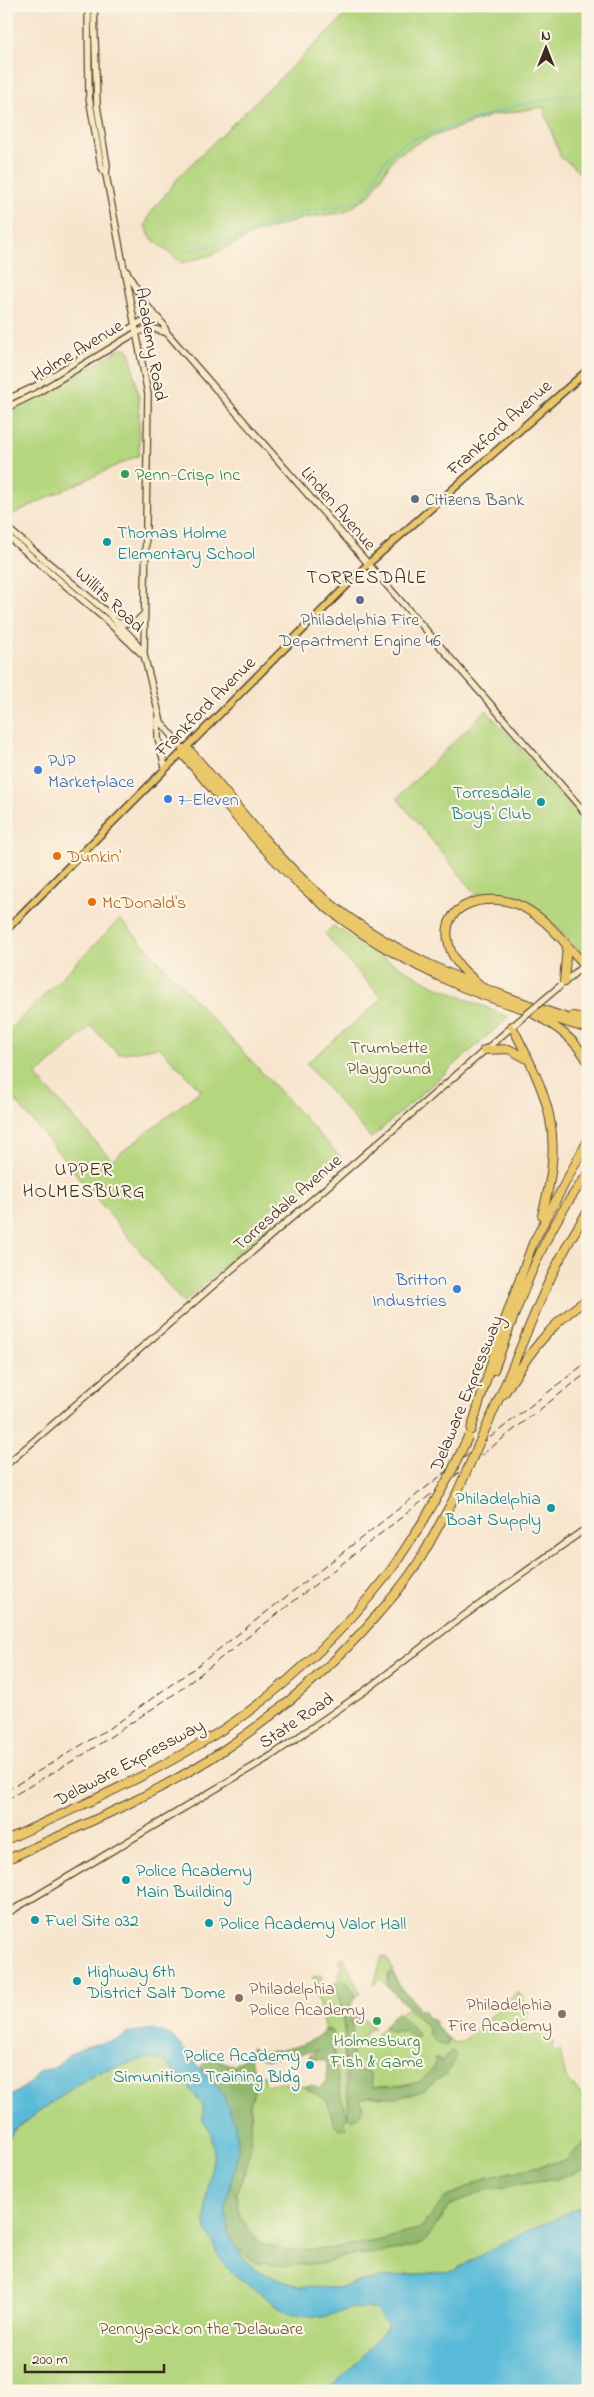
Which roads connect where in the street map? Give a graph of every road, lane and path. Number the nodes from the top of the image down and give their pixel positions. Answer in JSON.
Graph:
{"nodes":[{"id":1,"x":88,"y":6,"type":"edge"},
{"id":2,"x":94,"y":6,"type":"edge"},
{"id":3,"x":106,"y":175,"type":"junction"},
{"id":4,"x":124,"y":265,"type":"junction"},
{"id":5,"x":160,"y":321,"type":"junction"},
{"id":6,"x":136,"y":328,"type":"junction"},
{"id":7,"x":167,"y":333,"type":"junction"},
{"id":8,"x":588,"y":370,"type":"edge"},
{"id":9,"x":6,"y":400,"type":"edge"},
{"id":10,"x":6,"y":408,"type":"edge"},
{"id":11,"x":6,"y":527,"type":"edge"},
{"id":12,"x":6,"y":536,"type":"edge"},
{"id":13,"x":368,"y":564,"type":"junction"},
{"id":14,"x":145,"y":613,"type":"junction"},
{"id":15,"x":118,"y":623,"type":"junction"},
{"id":16,"x":144,"y":655,"type":"junction"},
{"id":17,"x":158,"y":714,"type":"junction"},
{"id":18,"x":183,"y":749,"type":"junction"},
{"id":19,"x":165,"y":767,"type":"junction"},
{"id":20,"x":588,"y":816,"type":"edge"},
{"id":21,"x":6,"y":930,"type":"edge"},
{"id":22,"x":567,"y":945,"type":"junction"},
{"id":23,"x":586,"y":963,"type":"edge"},
{"id":24,"x":562,"y":984,"type":"junction"},
{"id":25,"x":484,"y":989,"type":"junction"},
{"id":26,"x":508,"y":1004,"type":"junction"},
{"id":27,"x":549,"y":1011,"type":"junction"},
{"id":28,"x":588,"y":1019,"type":"edge"},
{"id":29,"x":514,"y":1025,"type":"junction"},
{"id":30,"x":588,"y":1025,"type":"edge"},
{"id":31,"x":588,"y":1029,"type":"edge"},
{"id":32,"x":484,"y":1050,"type":"junction"},
{"id":33,"x":528,"y":1060,"type":"junction"},
{"id":34,"x":588,"y":1062,"type":"edge"},
{"id":35,"x":588,"y":1140,"type":"edge"},
{"id":36,"x":588,"y":1174,"type":"edge"},
{"id":37,"x":588,"y":1211,"type":"edge"},
{"id":38,"x":538,"y":1230,"type":"junction"},
{"id":39,"x":588,"y":1300,"type":"edge"},
{"id":40,"x":490,"y":1418,"type":"junction"},
{"id":41,"x":469,"y":1433,"type":"junction"},
{"id":42,"x":6,"y":1465,"type":"edge"},
{"id":43,"x":588,"y":1527,"type":"edge"},
{"id":44,"x":6,"y":1840,"type":"edge"},
{"id":45,"x":6,"y":1860,"type":"edge"},
{"id":46,"x":6,"y":1914,"type":"edge"}],
"edges":[{"from":1,"to":3,"type":"main road","name":"Academy Road"},
{"from":2,"to":3,"type":"main road","name":"Academy Road"},
{"from":3,"to":4,"type":"main road","name":"Academy Road"},
{"from":4,"to":5,"type":"main road","name":"Linden Avenue"},
{"from":4,"to":6,"type":"main road","name":"Academy Road"},
{"from":5,"to":6,"type":"main road"},
{"from":5,"to":7,"type":"main road","name":"Linden Avenue"},
{"from":6,"to":7,"type":"main road"},
{"from":6,"to":9,"type":"main road","name":"Holme Avenue"},
{"from":6,"to":10,"type":"main road","name":"Holme Avenue"},
{"from":6,"to":14,"type":"main road","name":"Academy Road"},
{"from":7,"to":13,"type":"main road","name":"Linden Avenue"},
{"from":8,"to":13,"type":"main road","name":"Frankford Avenue"},
{"from":11,"to":15,"type":"main road","name":"Willits Road"},
{"from":12,"to":16,"type":"main road","name":"Willits Road"},
{"from":13,"to":18,"type":"main road","name":"Frankford Avenue"},
{"from":13,"to":20,"type":"main road","name":"Linden Avenue"},
{"from":14,"to":15,"type":"main road"},
{"from":14,"to":16,"type":"main road","name":"Academy Road"},
{"from":15,"to":16,"type":"main road","name":"Willits Road"},
{"from":16,"to":17,"type":"main road","name":"Academy Road"},
{"from":17,"to":18,"type":"main road","name":"Academy Road"},
{"from":17,"to":19,"type":"main road"},
{"from":18,"to":19,"type":"main road","name":"Frankford Avenue"},
{"from":18,"to":25,"type":"highway"},
{"from":18,"to":26,"type":"highway"},
{"from":19,"to":21,"type":"main road","name":"Frankford Avenue"},
{"from":22,"to":23,"type":"highway"},
{"from":22,"to":24,"type":"highway"},
{"from":22,"to":25,"type":"highway"},
{"from":23,"to":24,"type":"main road","name":"Torresdale Avenue"},
{"from":24,"to":29,"type":"main road","name":"Torresdale Avenue","bridge":true},
{"from":25,"to":27,"type":"highway"},
{"from":26,"to":31,"type":"highway"},
{"from":26,"to":34,"type":"highway"},
{"from":27,"to":28,"type":"highway"},
{"from":27,"to":30,"type":"highway"},
{"from":29,"to":32,"type":"main road","name":"Torresdale Avenue"},
{"from":29,"to":33,"type":"highway"},
{"from":32,"to":33,"type":"highway"},
{"from":32,"to":42,"type":"main road","name":"Torresdale Avenue"},
{"from":33,"to":38,"type":"highway"},
{"from":35,"to":38,"type":"highway"},
{"from":36,"to":41,"type":"highway","name":"Delaware Expressway"},
{"from":37,"to":40,"type":"highway","name":"Delaware Expressway"},
{"from":38,"to":41,"type":"highway"},
{"from":39,"to":40,"type":"highway"},
{"from":40,"to":45,"type":"highway","name":"Delaware Expressway","bridge":true},
{"from":41,"to":44,"type":"highway","name":"Delaware Expressway","bridge":true},
{"from":43,"to":46,"type":"main road","name":"State Road"}]}
